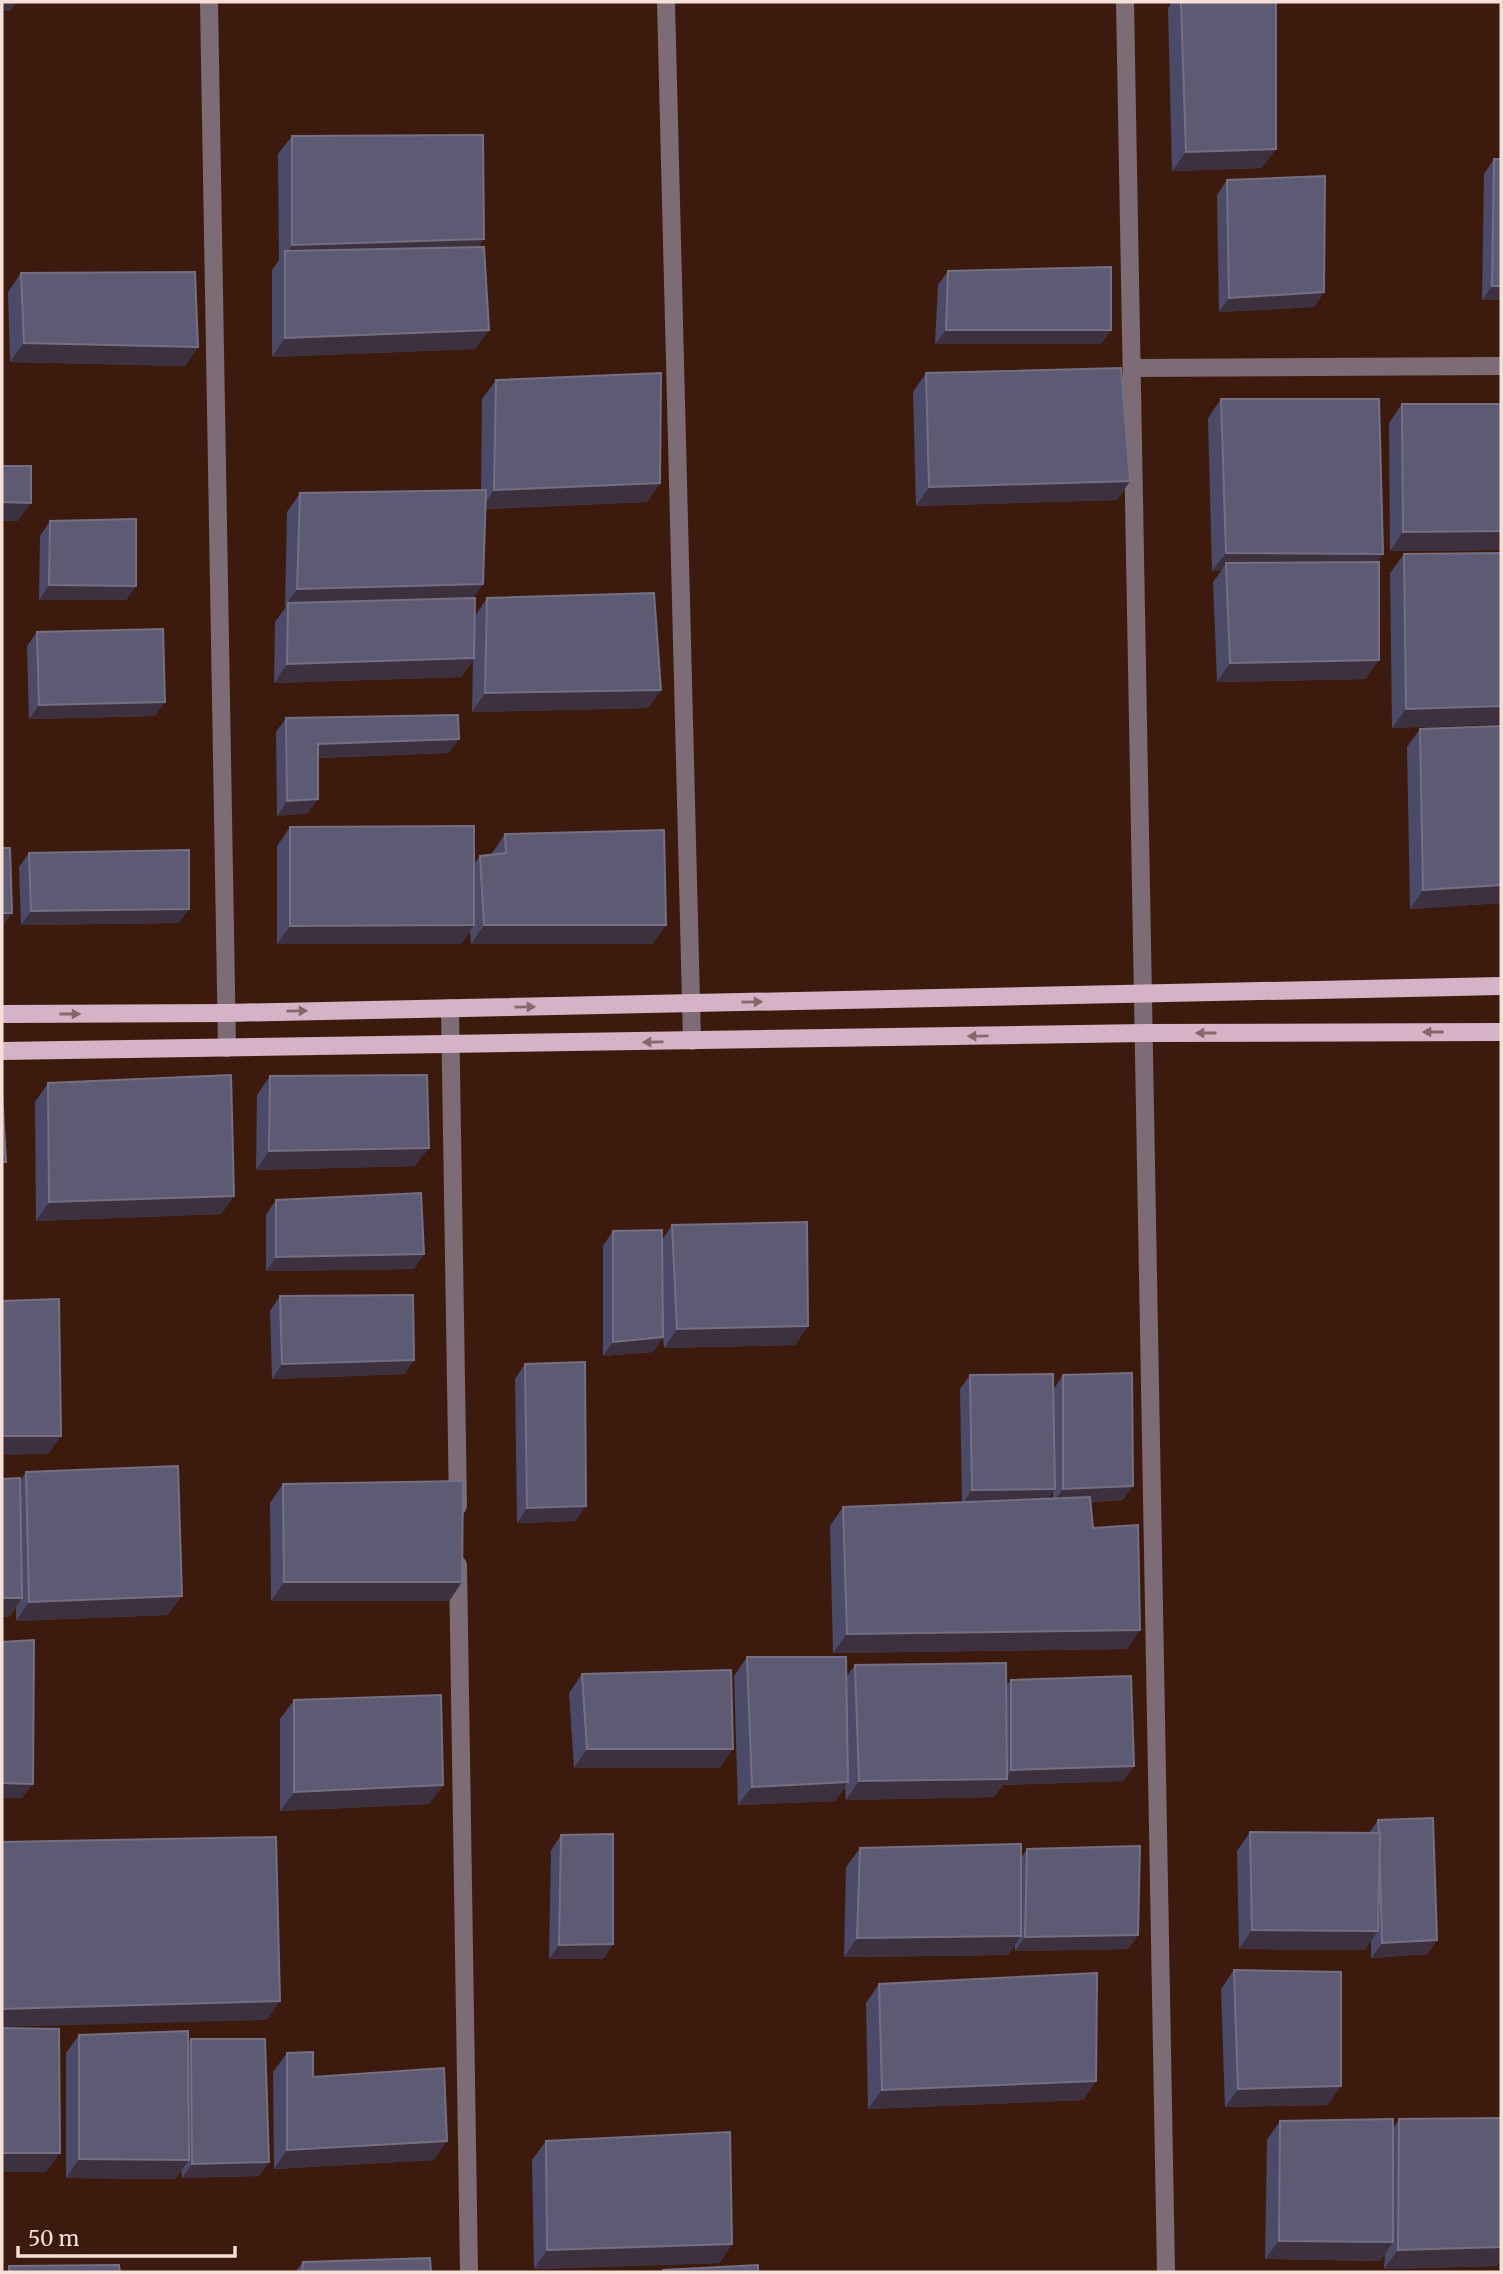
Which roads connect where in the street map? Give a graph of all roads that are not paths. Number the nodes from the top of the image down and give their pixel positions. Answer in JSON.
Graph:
{"nodes":[{"id":1,"x":209,"y":2,"type":"edge"},
{"id":2,"x":666,"y":2,"type":"edge"},
{"id":3,"x":1125,"y":2,"type":"edge"},
{"id":4,"x":1501,"y":366,"type":"edge"},
{"id":5,"x":1132,"y":368,"type":"junction"},
{"id":6,"x":1501,"y":986,"type":"edge"},
{"id":7,"x":1145,"y":993,"type":"junction"},
{"id":8,"x":690,"y":1003,"type":"junction"},
{"id":9,"x":450,"y":1008,"type":"junction"},
{"id":10,"x":226,"y":1013,"type":"junction"},
{"id":11,"x":2,"y":1014,"type":"edge"},
{"id":12,"x":1501,"y":1032,"type":"edge"},
{"id":13,"x":1146,"y":1033,"type":"junction"},
{"id":14,"x":692,"y":1041,"type":"junction"},
{"id":15,"x":451,"y":1045,"type":"junction"},
{"id":16,"x":227,"y":1048,"type":"junction"},
{"id":17,"x":2,"y":1051,"type":"edge"},
{"id":18,"x":458,"y":1519,"type":"edge"},
{"id":19,"x":458,"y":1547,"type":"edge"},
{"id":20,"x":469,"y":2272,"type":"edge"},
{"id":21,"x":1166,"y":2272,"type":"edge"}],
"edges":[{"from":1,"to":10,"type":"street"},
{"from":2,"to":8,"type":"street"},
{"from":3,"to":5,"type":"street"},
{"from":4,"to":5,"type":"street"},
{"from":5,"to":7,"type":"street"},
{"from":6,"to":7,"type":"main road"},
{"from":8,"to":7,"type":"main road","one_way":true},
{"from":7,"to":13,"type":"street"},
{"from":9,"to":8,"type":"main road","one_way":true},
{"from":8,"to":14,"type":"street"},
{"from":10,"to":9,"type":"main road","one_way":true},
{"from":9,"to":15,"type":"street"},
{"from":11,"to":10,"type":"main road","one_way":true},
{"from":10,"to":16,"type":"street"},
{"from":12,"to":13,"type":"main road","one_way":true},
{"from":13,"to":14,"type":"main road","one_way":true},
{"from":13,"to":21,"type":"street"},
{"from":14,"to":15,"type":"main road","one_way":true},
{"from":15,"to":16,"type":"main road"},
{"from":15,"to":18,"type":"street"},
{"from":16,"to":17,"type":"main road"},
{"from":19,"to":20,"type":"street"}]}
